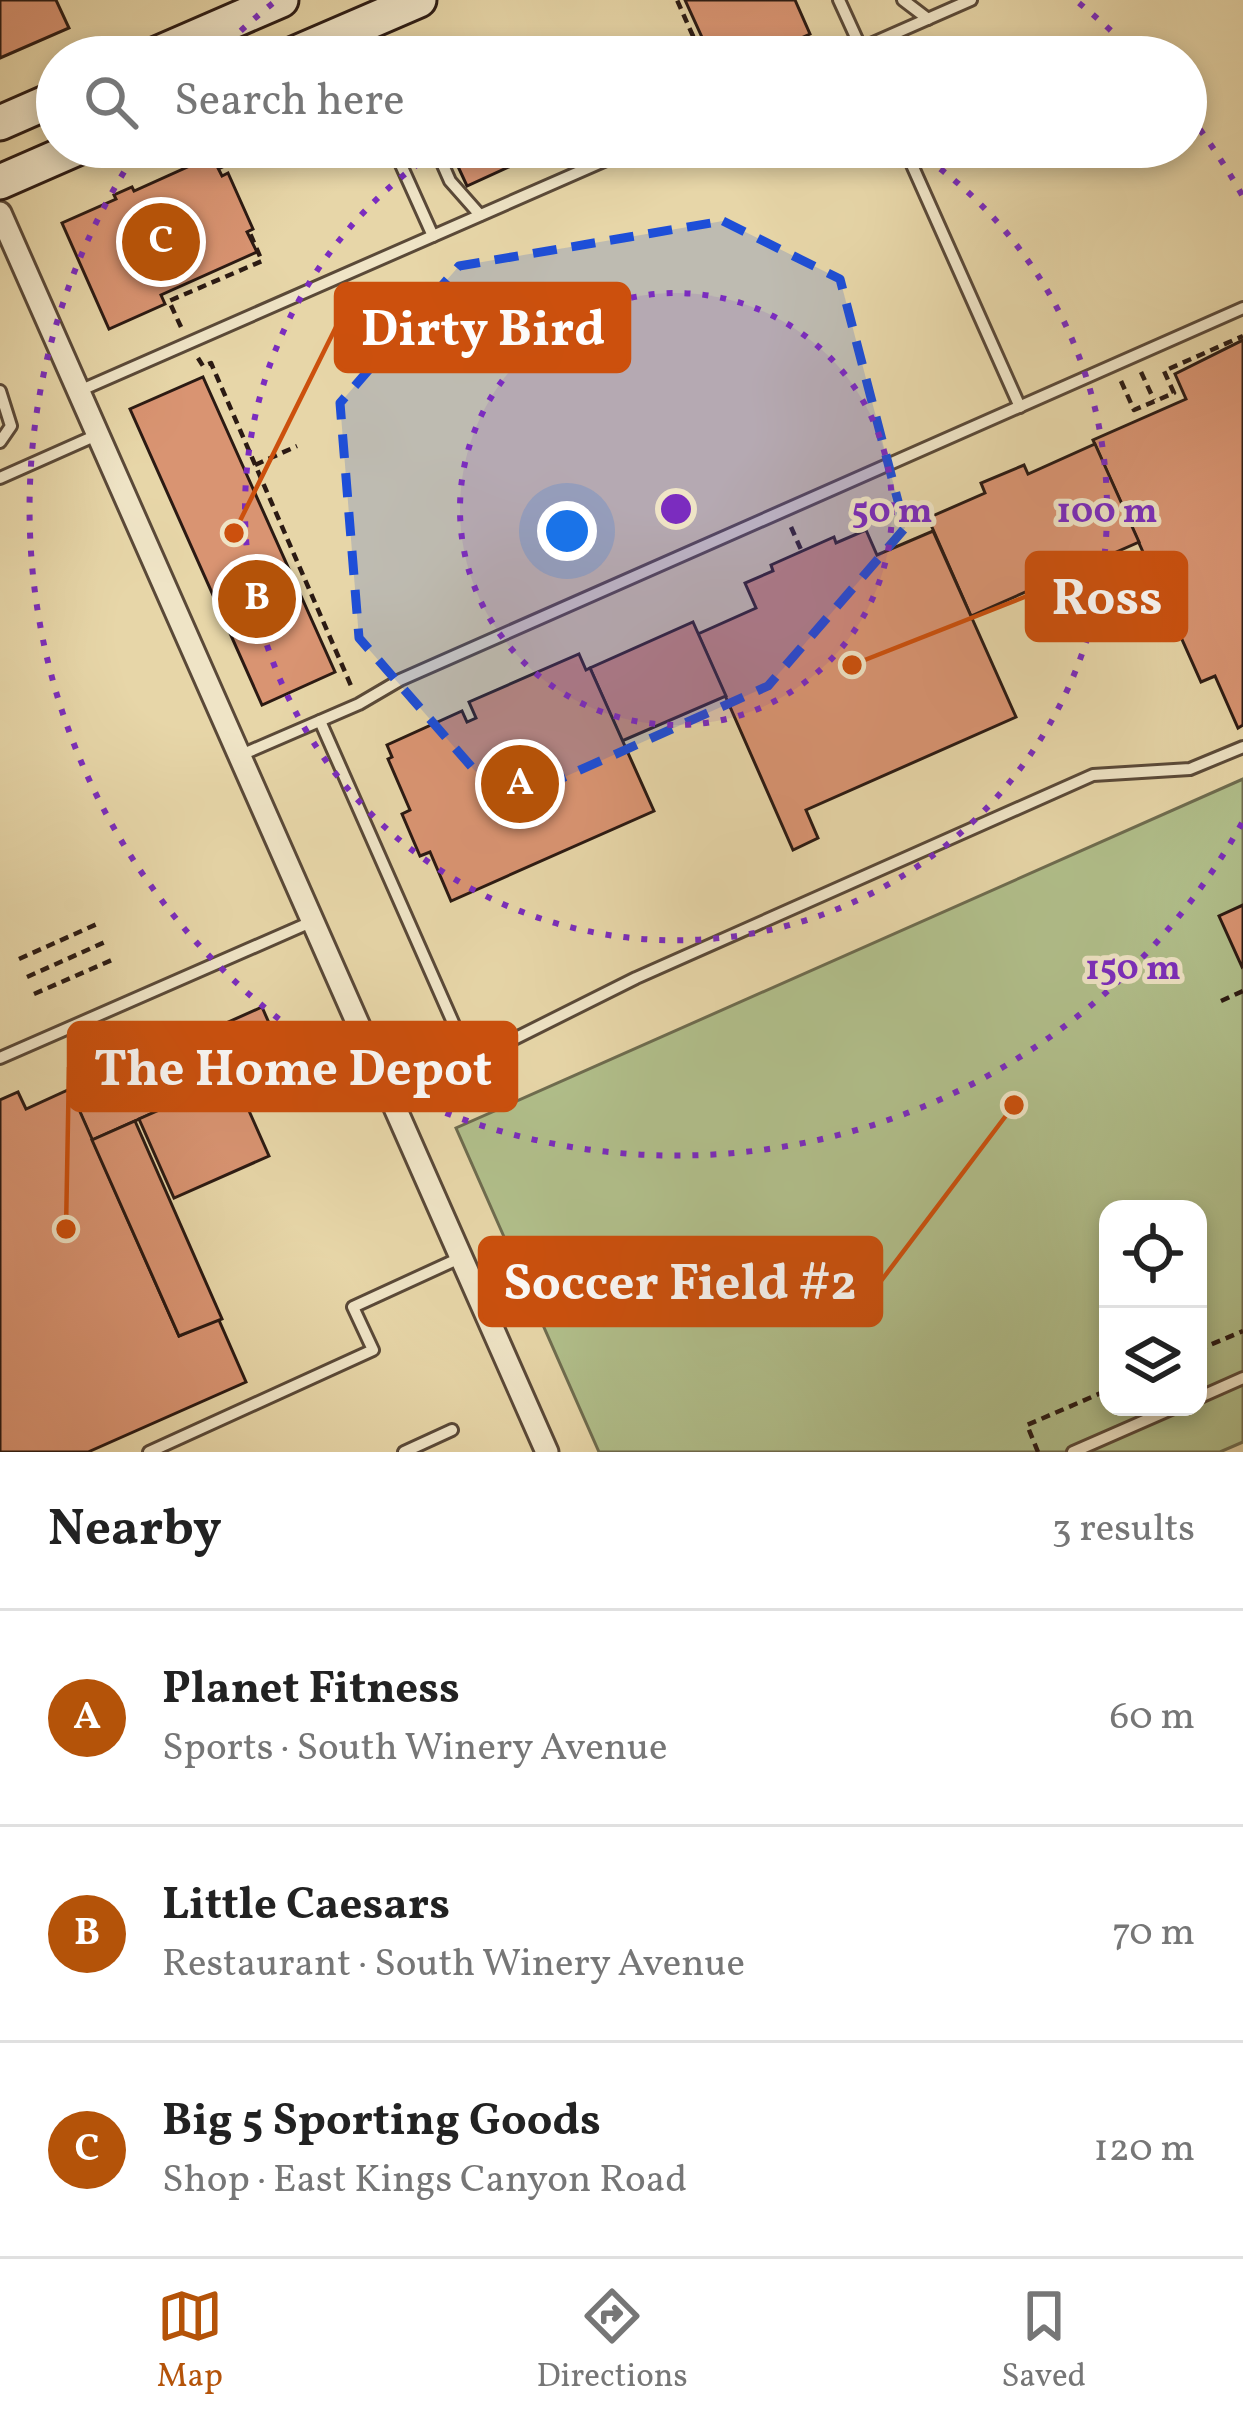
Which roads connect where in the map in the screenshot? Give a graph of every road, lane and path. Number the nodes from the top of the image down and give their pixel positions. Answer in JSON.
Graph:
{"nodes":[{"id":1,"x":281,"y":0,"type":"edge"},
{"id":2,"x":419,"y":0,"type":"edge"},
{"id":3,"x":676,"y":0,"type":"edge"},
{"id":4,"x":839,"y":0,"type":"edge"},
{"id":5,"x":903,"y":0,"type":"edge"},
{"id":6,"x":971,"y":0,"type":"edge"},
{"id":7,"x":928,"y":19,"type":"junction"},
{"id":8,"x":198,"y":36,"type":"edge"},
{"id":9,"x":361,"y":36,"type":"edge"},
{"id":10,"x":693,"y":36,"type":"edge"},
{"id":11,"x":855,"y":36,"type":"edge"},
{"id":12,"x":896,"y":36,"type":"edge"},
{"id":13,"x":36,"y":107,"type":"edge"},
{"id":14,"x":0,"y":123,"type":"edge"},
{"id":15,"x":36,"y":166,"type":"edge"},
{"id":16,"x":221,"y":168,"type":"edge"},
{"id":17,"x":402,"y":168,"type":"edge"},
{"id":18,"x":444,"y":168,"type":"edge"},
{"id":19,"x":588,"y":168,"type":"edge"},
{"id":20,"x":913,"y":168,"type":"edge"},
{"id":21,"x":224,"y":175,"type":"dead end"},
{"id":22,"x":0,"y":182,"type":"edge"},
{"id":23,"x":0,"y":213,"type":"edge"},
{"id":24,"x":480,"y":215,"type":"junction"},
{"id":25,"x":249,"y":231,"type":"dead end"},
{"id":26,"x":433,"y":236,"type":"junction"},
{"id":27,"x":169,"y":301,"type":"dead end"},
{"id":28,"x":1243,"y":308,"type":"edge"},
{"id":29,"x":1243,"y":336,"type":"edge"},
{"id":30,"x":1134,"y":356,"type":"junction"},
{"id":31,"x":1114,"y":365,"type":"junction"},
{"id":32,"x":203,"y":366,"type":"dead end"},
{"id":33,"x":0,"y":391,"type":"edge"},
{"id":34,"x":80,"y":391,"type":"junction"},
{"id":35,"x":1155,"y":402,"type":"junction"},
{"id":36,"x":1019,"y":407,"type":"junction"},
{"id":37,"x":99,"y":434,"type":"junction"},
{"id":38,"x":0,"y":442,"type":"edge"},
{"id":39,"x":297,"y":446,"type":"dead end"},
{"id":40,"x":255,"y":465,"type":"junction"},
{"id":41,"x":0,"y":478,"type":"edge"},
{"id":42,"x":358,"y":704,"type":"junction"},
{"id":43,"x":320,"y":721,"type":"junction"},
{"id":44,"x":1243,"y":747,"type":"edge"},
{"id":45,"x":241,"y":755,"type":"junction"},
{"id":46,"x":314,"y":920,"type":"junction"},
{"id":47,"x":97,"y":924,"type":"dead end"},
{"id":48,"x":105,"y":942,"type":"dead end"},
{"id":49,"x":19,"y":959,"type":"dead end"},
{"id":50,"x":112,"y":959,"type":"dead end"},
{"id":51,"x":27,"y":977,"type":"dead end"},
{"id":52,"x":1243,"y":991,"type":"edge"},
{"id":53,"x":34,"y":994,"type":"dead end"},
{"id":54,"x":1220,"y":1001,"type":"dead end"},
{"id":55,"x":0,"y":1058,"type":"edge"},
{"id":56,"x":470,"y":1061,"type":"junction"},
{"id":57,"x":392,"y":1095,"type":"junction"},
{"id":58,"x":463,"y":1257,"type":"junction"},
{"id":59,"x":1243,"y":1330,"type":"edge"},
{"id":60,"x":1207,"y":1346,"type":"edge"},
{"id":61,"x":1243,"y":1378,"type":"edge"},
{"id":62,"x":1099,"y":1394,"type":"edge"},
{"id":63,"x":1207,"y":1394,"type":"edge"},
{"id":64,"x":1155,"y":1416,"type":"edge"},
{"id":65,"x":452,"y":1430,"type":"dead end"},
{"id":66,"x":149,"y":1452,"type":"edge"},
{"id":67,"x":404,"y":1452,"type":"edge"},
{"id":68,"x":547,"y":1452,"type":"edge"},
{"id":69,"x":1038,"y":1452,"type":"edge"},
{"id":70,"x":1073,"y":1452,"type":"edge"}],
"edges":[{"from":1,"to":8,"type":"main road"},
{"from":2,"to":9,"type":"main road"},
{"from":3,"to":10,"type":"path"},
{"from":4,"to":11,"type":"lane"},
{"from":5,"to":7,"type":"lane"},
{"from":6,"to":7,"type":"lane"},
{"from":7,"to":12,"type":"lane"},
{"from":13,"to":14,"type":"main road"},
{"from":15,"to":22,"type":"main road"},
{"from":16,"to":21,"type":"path"},
{"from":17,"to":26,"type":"lane"},
{"from":18,"to":24,"type":"lane"},
{"from":19,"to":24,"type":"lane"},
{"from":20,"to":36,"type":"lane"},
{"from":23,"to":34,"type":"street"},
{"from":24,"to":26,"type":"lane"},
{"from":25,"to":27,"type":"path"},
{"from":26,"to":34,"type":"lane"},
{"from":28,"to":30,"type":"lane"},
{"from":29,"to":35,"type":"path"},
{"from":30,"to":31,"type":"lane"},
{"from":30,"to":35,"type":"path"},
{"from":31,"to":35,"type":"path"},
{"from":31,"to":36,"type":"lane"},
{"from":32,"to":40,"type":"path"},
{"from":33,"to":38,"type":"lane"},
{"from":34,"to":37,"type":"street"},
{"from":36,"to":42,"type":"lane"},
{"from":37,"to":41,"type":"lane"},
{"from":37,"to":45,"type":"street"},
{"from":39,"to":40,"type":"path"},
{"from":40,"to":42,"type":"path"},
{"from":42,"to":43,"type":"lane"},
{"from":43,"to":45,"type":"lane"},
{"from":43,"to":56,"type":"lane"},
{"from":44,"to":56,"type":"lane"},
{"from":45,"to":46,"type":"street"},
{"from":46,"to":55,"type":"lane"},
{"from":46,"to":57,"type":"street"},
{"from":47,"to":49,"type":"path"},
{"from":48,"to":51,"type":"path"},
{"from":50,"to":53,"type":"path"},
{"from":52,"to":54,"type":"path"},
{"from":56,"to":57,"type":"lane"},
{"from":57,"to":58,"type":"street"},
{"from":58,"to":66,"type":"lane"},
{"from":58,"to":68,"type":"street"},
{"from":59,"to":60,"type":"path"},
{"from":61,"to":63,"type":"lane"},
{"from":62,"to":69,"type":"path"},
{"from":64,"to":70,"type":"lane"},
{"from":65,"to":67,"type":"lane"}]}
